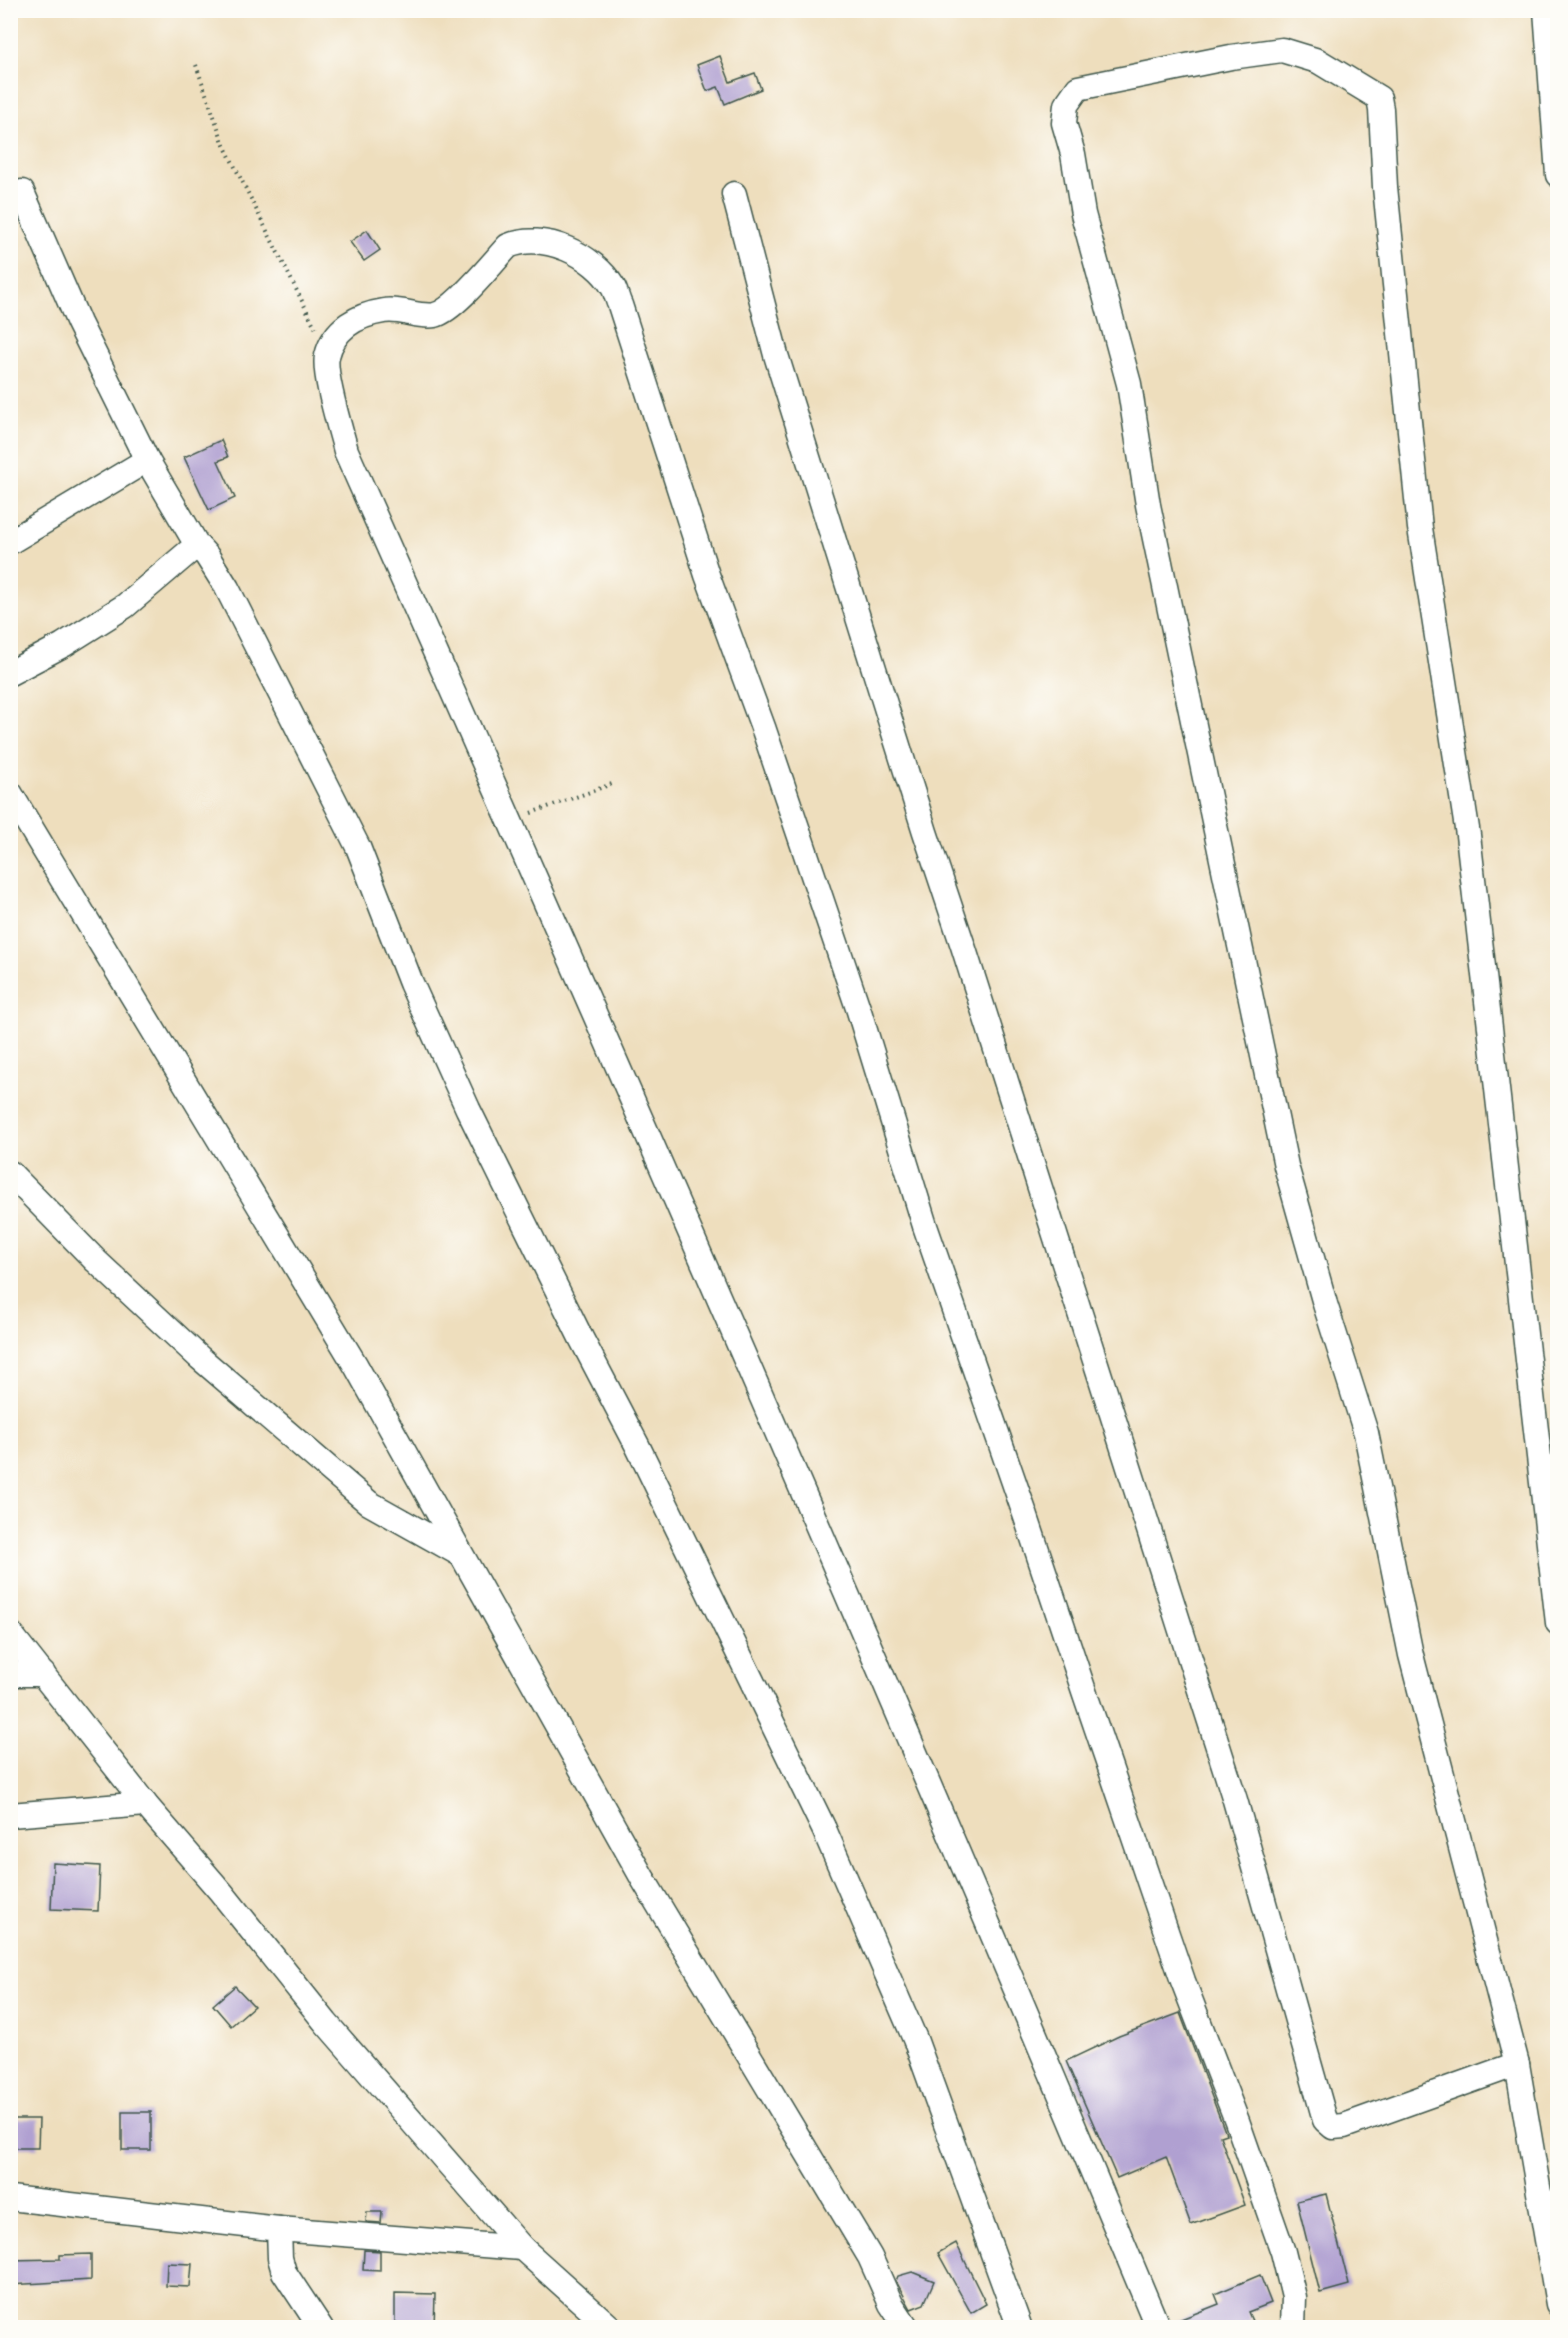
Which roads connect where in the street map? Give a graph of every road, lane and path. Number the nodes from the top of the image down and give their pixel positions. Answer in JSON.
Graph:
{"nodes":[{"id":1,"x":1546,"y":10,"type":"edge"},
{"id":2,"x":196,"y":65,"type":"dead end"},
{"id":3,"x":1557,"y":175,"type":"edge"},
{"id":4,"x":22,"y":192,"type":"dead end"},
{"id":5,"x":734,"y":194,"type":"dead end"},
{"id":6,"x":326,"y":358,"type":"junction"},
{"id":7,"x":147,"y":460,"type":"junction"},
{"id":8,"x":10,"y":542,"type":"edge"},
{"id":9,"x":197,"y":545,"type":"junction"},
{"id":10,"x":10,"y":673,"type":"edge"},
{"id":11,"x":612,"y":784,"type":"dead end"},
{"id":12,"x":10,"y":793,"type":"edge"},
{"id":13,"x":511,"y":821,"type":"junction"},
{"id":14,"x":10,"y":1173,"type":"edge"},
{"id":15,"x":460,"y":1554,"type":"junction"},
{"id":16,"x":1557,"y":1623,"type":"edge"},
{"id":17,"x":10,"y":1633,"type":"edge"},
{"id":18,"x":10,"y":1674,"type":"edge"},
{"id":19,"x":43,"y":1674,"type":"junction"},
{"id":20,"x":145,"y":1804,"type":"junction"},
{"id":21,"x":10,"y":1815,"type":"edge"},
{"id":22,"x":1517,"y":2064,"type":"junction"},
{"id":23,"x":10,"y":2199,"type":"edge"},
{"id":24,"x":279,"y":2229,"type":"junction"},
{"id":25,"x":522,"y":2248,"type":"junction"},
{"id":26,"x":1557,"y":2304,"type":"edge"},
{"id":27,"x":321,"y":2328,"type":"edge"},
{"id":28,"x":611,"y":2328,"type":"edge"},
{"id":29,"x":907,"y":2328,"type":"edge"},
{"id":30,"x":1020,"y":2328,"type":"edge"},
{"id":31,"x":1158,"y":2328,"type":"edge"},
{"id":32,"x":1293,"y":2328,"type":"edge"}],
"edges":[{"from":1,"to":3,"type":"street"},
{"from":2,"to":6,"type":"path"},
{"from":4,"to":7,"type":"street"},
{"from":5,"to":22,"type":"street"},
{"from":6,"to":13,"type":"street"},
{"from":6,"to":32,"type":"street"},
{"from":7,"to":8,"type":"street"},
{"from":7,"to":9,"type":"street"},
{"from":9,"to":10,"type":"street"},
{"from":9,"to":30,"type":"street"},
{"from":11,"to":13,"type":"path"},
{"from":12,"to":15,"type":"street"},
{"from":13,"to":31,"type":"street"},
{"from":14,"to":15,"type":"street"},
{"from":15,"to":29,"type":"street"},
{"from":16,"to":22,"type":"street"},
{"from":17,"to":19,"type":"street"},
{"from":18,"to":19,"type":"street"},
{"from":19,"to":20,"type":"street"},
{"from":20,"to":21,"type":"street"},
{"from":20,"to":25,"type":"street"},
{"from":22,"to":26,"type":"street"},
{"from":23,"to":24,"type":"street"},
{"from":24,"to":25,"type":"street"},
{"from":24,"to":27,"type":"street"},
{"from":25,"to":28,"type":"street"}]}
